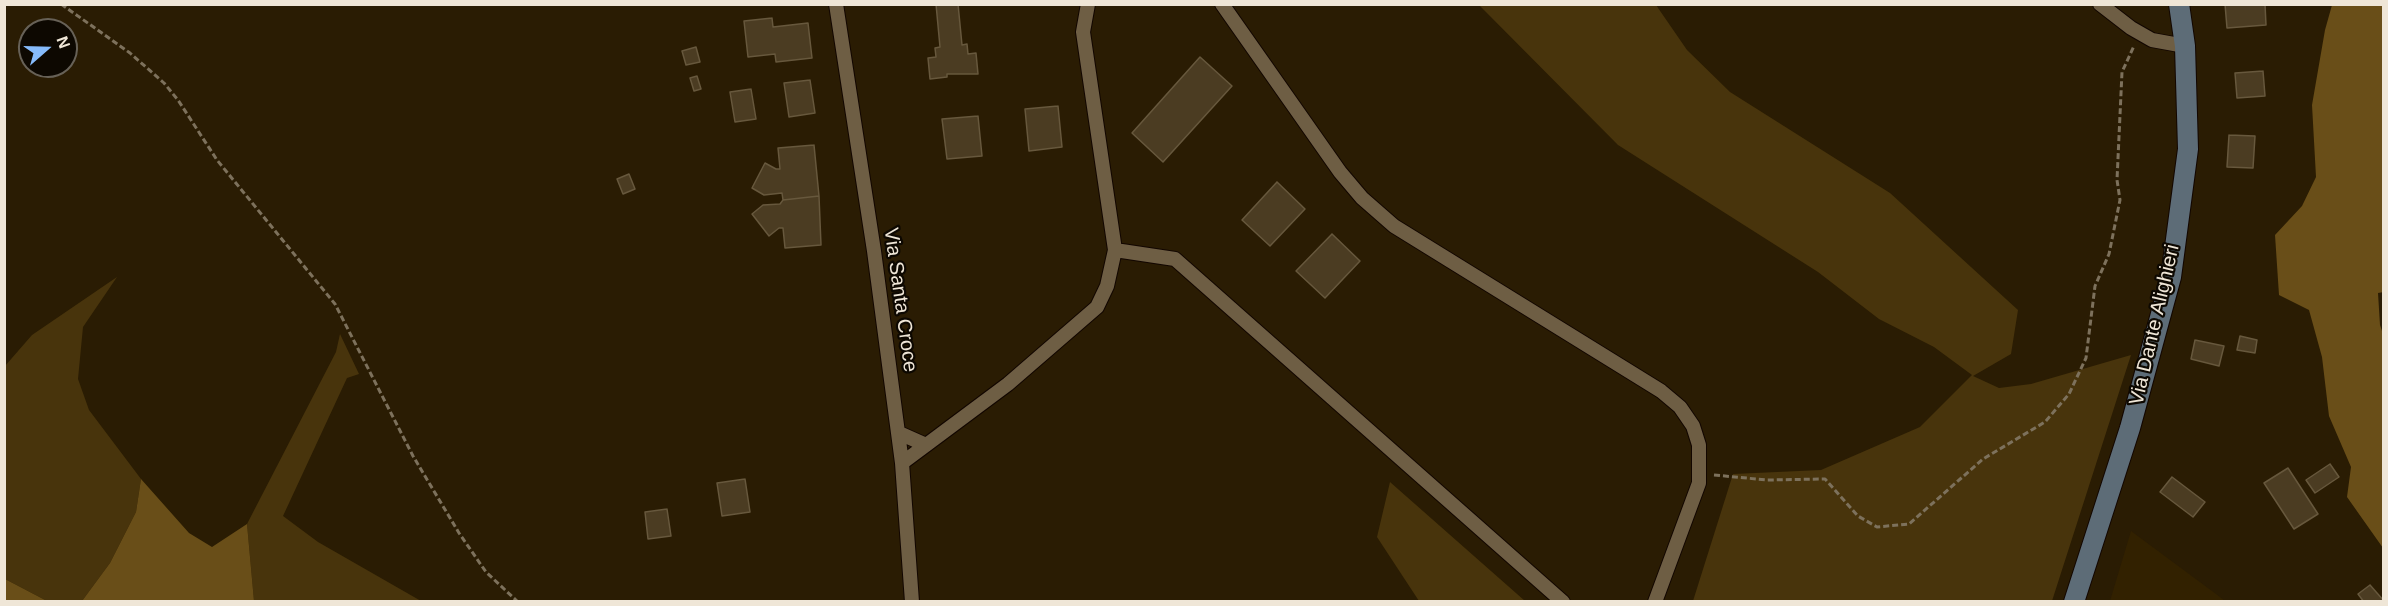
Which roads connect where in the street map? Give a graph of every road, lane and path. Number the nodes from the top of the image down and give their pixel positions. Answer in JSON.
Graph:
{"nodes":[{"id":1,"x":61,"y":4,"type":"edge"},
{"id":2,"x":836,"y":4,"type":"edge"},
{"id":3,"x":1088,"y":4,"type":"edge"},
{"id":4,"x":1222,"y":4,"type":"edge"},
{"id":5,"x":2100,"y":4,"type":"edge"},
{"id":6,"x":2179,"y":4,"type":"edge"},
{"id":7,"x":2140,"y":33,"type":"junction"},
{"id":8,"x":2185,"y":46,"type":"junction"},
{"id":9,"x":1115,"y":250,"type":"junction"},
{"id":10,"x":898,"y":433,"type":"junction"},
{"id":11,"x":926,"y":445,"type":"junction"},
{"id":12,"x":902,"y":463,"type":"junction"},
{"id":13,"x":1698,"y":474,"type":"junction"},
{"id":14,"x":518,"y":602,"type":"edge"},
{"id":15,"x":912,"y":602,"type":"edge"},
{"id":16,"x":1563,"y":602,"type":"edge"},
{"id":17,"x":1655,"y":602,"type":"edge"},
{"id":18,"x":2074,"y":602,"type":"edge"}],
"edges":[{"from":1,"to":14,"type":"path"},
{"from":2,"to":10,"type":"street","name":"Via Santa Croce"},
{"from":3,"to":9,"type":"street"},
{"from":4,"to":13,"type":"street"},
{"from":5,"to":7,"type":"street"},
{"from":6,"to":8,"type":"main road","name":"Via Dante Alighieri"},
{"from":7,"to":8,"type":"street"},
{"from":7,"to":13,"type":"path"},
{"from":8,"to":18,"type":"main road","name":"Via Dante Alighieri"},
{"from":9,"to":11,"type":"street"},
{"from":9,"to":16,"type":"street"},
{"from":10,"to":11,"type":"street"},
{"from":10,"to":12,"type":"street","name":"Via Santa Croce"},
{"from":11,"to":12,"type":"street"},
{"from":12,"to":15,"type":"street","name":"Via Santa Croce"},
{"from":13,"to":17,"type":"street"}]}
